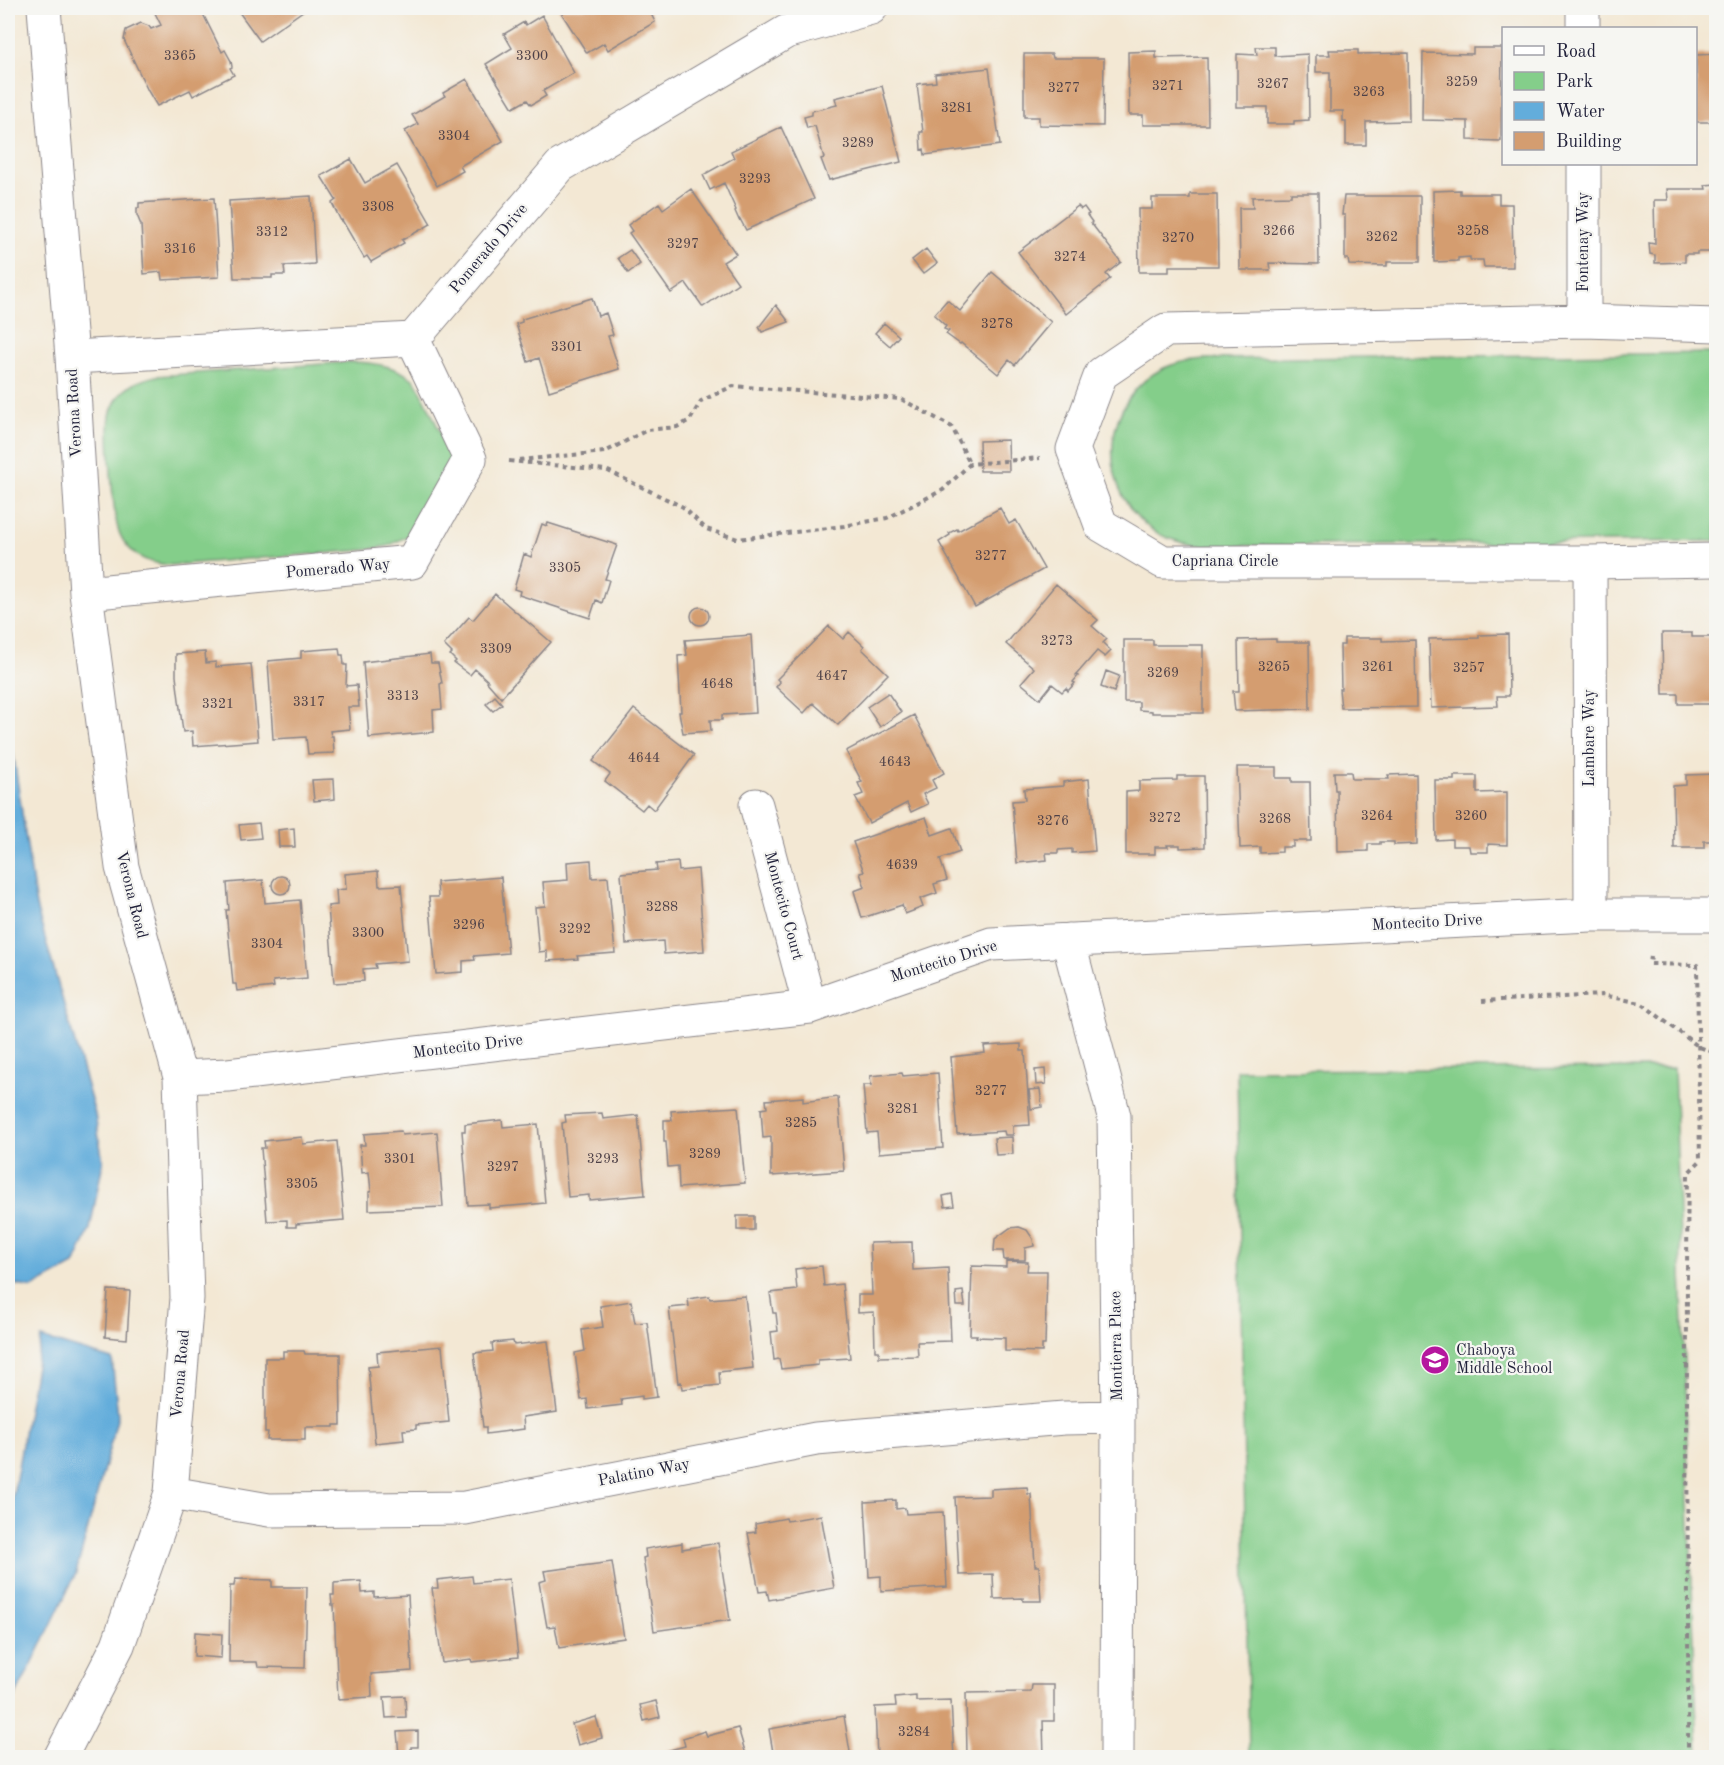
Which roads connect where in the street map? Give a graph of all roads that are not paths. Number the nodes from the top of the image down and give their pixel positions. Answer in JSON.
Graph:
{"nodes":[{"id":1,"x":44,"y":8,"type":"edge"},
{"id":2,"x":871,"y":8,"type":"edge"},
{"id":3,"x":1583,"y":8,"type":"edge"},
{"id":4,"x":1583,"y":27,"type":"edge"},
{"id":5,"x":1584,"y":165,"type":"edge"},
{"id":6,"x":1584,"y":321,"type":"junction"},
{"id":7,"x":1716,"y":325,"type":"edge"},
{"id":8,"x":413,"y":339,"type":"junction"},
{"id":9,"x":72,"y":357,"type":"junction"},
{"id":10,"x":1716,"y":560,"type":"edge"},
{"id":11,"x":1590,"y":562,"type":"junction"},
{"id":12,"x":86,"y":592,"type":"junction"},
{"id":13,"x":756,"y":805,"type":"dead end"},
{"id":14,"x":1591,"y":915,"type":"junction"},
{"id":15,"x":1716,"y":915,"type":"edge"},
{"id":16,"x":1068,"y":940,"type":"junction"},
{"id":17,"x":810,"y":1007,"type":"junction"},
{"id":18,"x":180,"y":1077,"type":"junction"},
{"id":19,"x":1118,"y":1417,"type":"junction"},
{"id":20,"x":171,"y":1493,"type":"junction"},
{"id":21,"x":60,"y":1758,"type":"edge"},
{"id":22,"x":1117,"y":1758,"type":"edge"}],
"edges":[{"from":1,"to":9,"type":"street","name":"Verona Road"},
{"from":2,"to":8,"type":"street","name":"Pomerado Drive"},
{"from":3,"to":4,"type":"street"},
{"from":5,"to":6,"type":"street","name":"Fontenay Way"},
{"from":6,"to":7,"type":"street","name":"Capriana Circle"},
{"from":6,"to":11,"type":"street","name":"Capriana Circle"},
{"from":8,"to":9,"type":"street"},
{"from":8,"to":12,"type":"street","name":"Pomerado Way"},
{"from":9,"to":12,"type":"street","name":"Verona Road"},
{"from":10,"to":11,"type":"street","name":"Capriana Circle"},
{"from":11,"to":14,"type":"street","name":"Lambare Way"},
{"from":12,"to":18,"type":"street","name":"Verona Road"},
{"from":13,"to":17,"type":"street","name":"Montecito Court"},
{"from":14,"to":15,"type":"street","name":"Montecito Drive"},
{"from":14,"to":16,"type":"street","name":"Montecito Drive"},
{"from":16,"to":17,"type":"street","name":"Montecito Drive"},
{"from":16,"to":19,"type":"street","name":"Montierra Place"},
{"from":17,"to":18,"type":"street","name":"Montecito Drive"},
{"from":18,"to":20,"type":"street","name":"Verona Road"},
{"from":19,"to":20,"type":"street","name":"Palatino Way"},
{"from":19,"to":22,"type":"street","name":"Montierra Place"},
{"from":20,"to":21,"type":"street","name":"Verona Road"}]}
